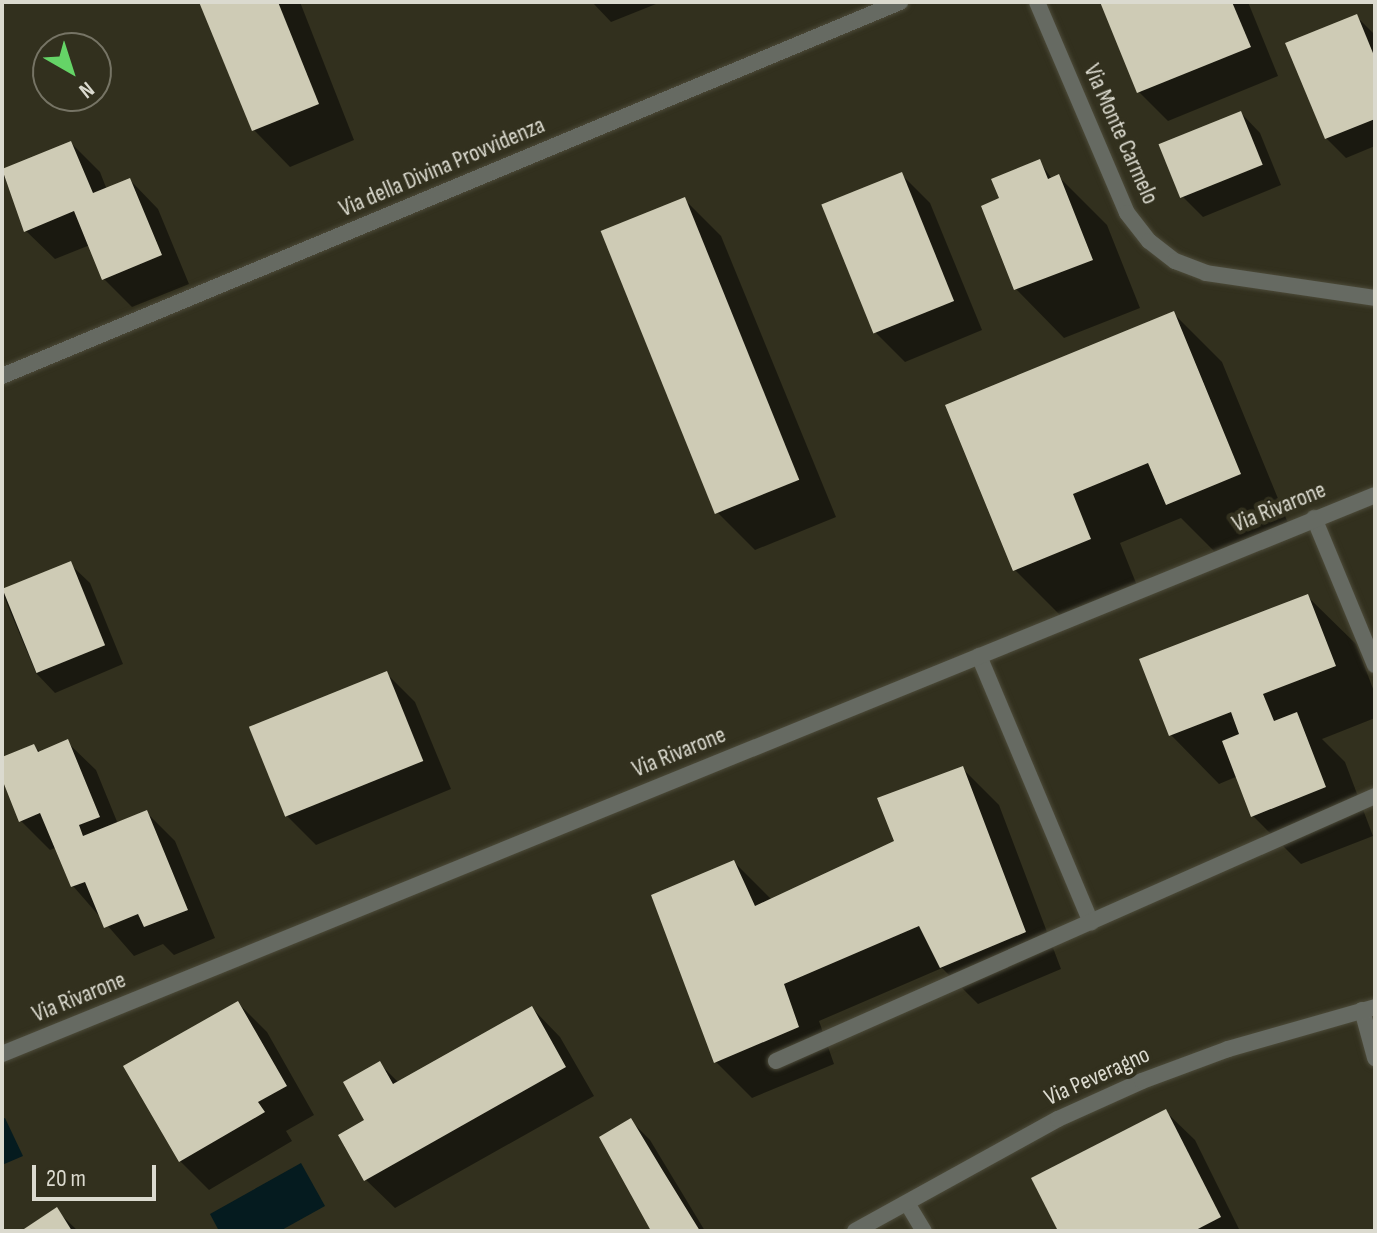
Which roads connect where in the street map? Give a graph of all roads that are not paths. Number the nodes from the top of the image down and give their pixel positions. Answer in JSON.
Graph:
{"nodes":[{"id":1,"x":900,"y":2,"type":"edge"},
{"id":2,"x":1037,"y":2,"type":"edge"},
{"id":3,"x":1375,"y":298,"type":"edge"},
{"id":4,"x":2,"y":376,"type":"edge"},
{"id":5,"x":1375,"y":495,"type":"edge"},
{"id":6,"x":1314,"y":518,"type":"junction"},
{"id":7,"x":979,"y":656,"type":"junction"},
{"id":8,"x":1375,"y":665,"type":"edge"},
{"id":9,"x":1375,"y":796,"type":"edge"},
{"id":10,"x":1091,"y":922,"type":"junction"},
{"id":11,"x":1368,"y":1008,"type":"edge"},
{"id":12,"x":2,"y":1054,"type":"edge"},
{"id":13,"x":1375,"y":1058,"type":"edge"},
{"id":14,"x":776,"y":1061,"type":"dead end"},
{"id":15,"x":907,"y":1203,"type":"junction"},
{"id":16,"x":855,"y":1231,"type":"edge"},
{"id":17,"x":924,"y":1231,"type":"edge"}],
"edges":[{"from":1,"to":4,"type":"street","name":"Via della Divina Provvidenza"},
{"from":2,"to":3,"type":"street","name":"Via Monte Carmelo"},
{"from":5,"to":6,"type":"street","name":"Via Rivarone"},
{"from":6,"to":7,"type":"street","name":"Via Rivarone"},
{"from":6,"to":8,"type":"street"},
{"from":7,"to":10,"type":"street"},
{"from":7,"to":12,"type":"street","name":"Via Rivarone"},
{"from":9,"to":10,"type":"street"},
{"from":10,"to":14,"type":"street"},
{"from":11,"to":13,"type":"street"},
{"from":11,"to":15,"type":"street","name":"Via Peveragno"},
{"from":15,"to":16,"type":"street","name":"Via Peveragno"},
{"from":15,"to":17,"type":"street"}]}
